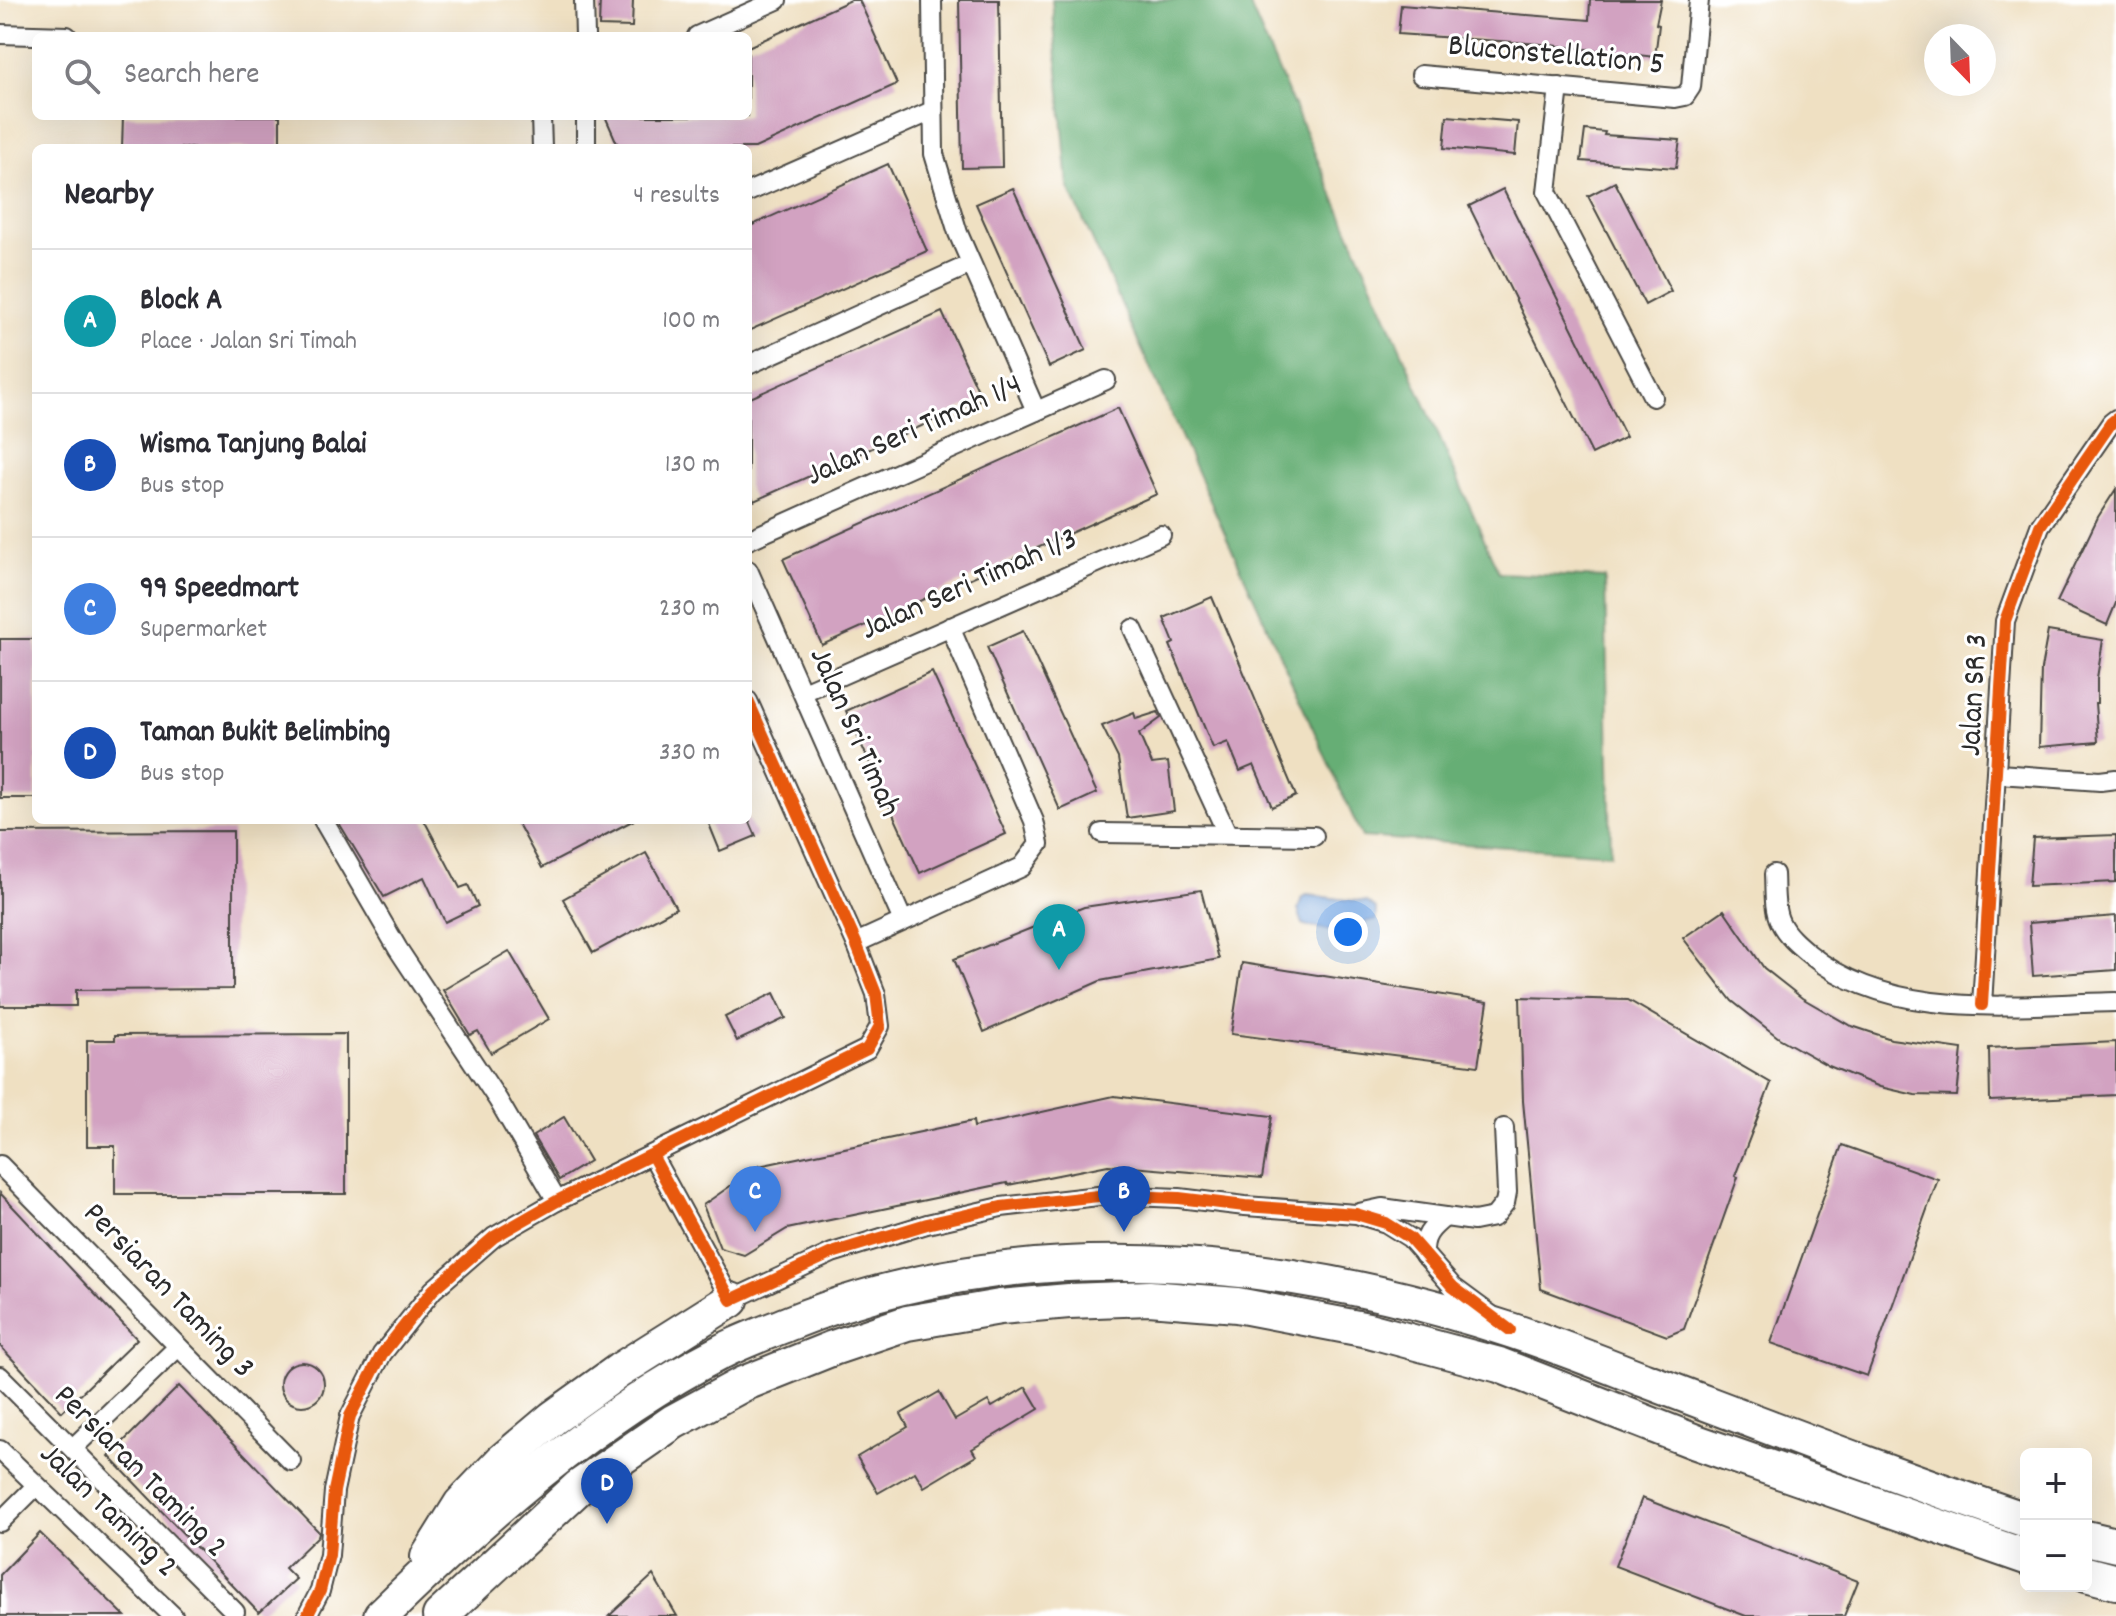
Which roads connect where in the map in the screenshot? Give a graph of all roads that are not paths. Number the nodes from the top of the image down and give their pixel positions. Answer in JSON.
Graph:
{"nodes":[{"id":1,"x":584,"y":0,"type":"edge"},
{"id":2,"x":777,"y":0,"type":"edge"},
{"id":3,"x":932,"y":0,"type":"edge"},
{"id":4,"x":1699,"y":0,"type":"edge"},
{"id":5,"x":585,"y":32,"type":"edge"},
{"id":6,"x":706,"y":32,"type":"edge"},
{"id":7,"x":0,"y":34,"type":"edge"},
{"id":8,"x":32,"y":35,"type":"edge"},
{"id":9,"x":1421,"y":75,"type":"dead end"},
{"id":10,"x":1559,"y":87,"type":"junction"},
{"id":11,"x":932,"y":111,"type":"junction"},
{"id":12,"x":541,"y":120,"type":"edge"},
{"id":13,"x":586,"y":120,"type":"edge"},
{"id":14,"x":542,"y":144,"type":"edge"},
{"id":15,"x":586,"y":144,"type":"edge"},
{"id":16,"x":752,"y":190,"type":"edge"},
{"id":17,"x":971,"y":264,"type":"junction"},
{"id":18,"x":752,"y":363,"type":"edge"},
{"id":19,"x":1106,"y":380,"type":"dead end"},
{"id":20,"x":1653,"y":397,"type":"dead end"},
{"id":21,"x":1036,"y":411,"type":"junction"},
{"id":22,"x":2116,"y":419,"type":"edge"},
{"id":23,"x":1161,"y":535,"type":"dead end"},
{"id":24,"x":752,"y":538,"type":"edge"},
{"id":25,"x":752,"y":579,"type":"edge"},
{"id":26,"x":950,"y":627,"type":"junction"},
{"id":27,"x":1133,"y":629,"type":"dead end"},
{"id":28,"x":803,"y":692,"type":"junction"},
{"id":29,"x":752,"y":710,"type":"edge"},
{"id":30,"x":1998,"y":774,"type":"junction"},
{"id":31,"x":2116,"y":779,"type":"edge"},
{"id":32,"x":325,"y":824,"type":"edge"},
{"id":33,"x":1102,"y":833,"type":"dead end"},
{"id":34,"x":1227,"y":833,"type":"junction"},
{"id":35,"x":1314,"y":836,"type":"dead end"},
{"id":36,"x":1774,"y":874,"type":"dead end"},
{"id":37,"x":903,"y":921,"type":"junction"},
{"id":38,"x":856,"y":943,"type":"junction"},
{"id":39,"x":2116,"y":1002,"type":"edge"},
{"id":40,"x":1982,"y":1005,"type":"junction"},
{"id":41,"x":1504,"y":1128,"type":"dead end"},
{"id":42,"x":652,"y":1155,"type":"junction"},
{"id":43,"x":0,"y":1165,"type":"edge"},
{"id":44,"x":557,"y":1201,"type":"junction"},
{"id":45,"x":1356,"y":1214,"type":"junction"},
{"id":46,"x":1445,"y":1217,"type":"junction"},
{"id":47,"x":1424,"y":1255,"type":"junction"},
{"id":48,"x":731,"y":1300,"type":"junction"},
{"id":49,"x":1510,"y":1330,"type":"junction"},
{"id":50,"x":178,"y":1347,"type":"junction"},
{"id":51,"x":0,"y":1376,"type":"edge"},
{"id":52,"x":73,"y":1448,"type":"junction"},
{"id":53,"x":0,"y":1450,"type":"edge"},
{"id":54,"x":291,"y":1461,"type":"dead end"},
{"id":55,"x":36,"y":1486,"type":"junction"},
{"id":56,"x":2020,"y":1518,"type":"edge"},
{"id":57,"x":0,"y":1522,"type":"edge"},
{"id":58,"x":2092,"y":1539,"type":"edge"},
{"id":59,"x":2116,"y":1545,"type":"edge"},
{"id":60,"x":2020,"y":1555,"type":"edge"},
{"id":61,"x":2092,"y":1576,"type":"edge"},
{"id":62,"x":2116,"y":1582,"type":"edge"},
{"id":63,"x":409,"y":1588,"type":"junction"},
{"id":64,"x":235,"y":1612,"type":"dead end"},
{"id":65,"x":173,"y":1616,"type":"edge"},
{"id":66,"x":307,"y":1616,"type":"edge"},
{"id":67,"x":381,"y":1616,"type":"edge"},
{"id":68,"x":440,"y":1616,"type":"edge"}],
"edges":[{"from":1,"to":5,"type":"street"},
{"from":2,"to":6,"type":"street"},
{"from":3,"to":11,"type":"street"},
{"from":4,"to":10,"type":"street","name":"Bluconstellation 5"},
{"from":7,"to":8,"type":"street"},
{"from":9,"to":10,"type":"street","name":"Bluconstellation 5"},
{"from":10,"to":20,"type":"street"},
{"from":11,"to":16,"type":"street"},
{"from":11,"to":17,"type":"street"},
{"from":12,"to":14,"type":"street"},
{"from":13,"to":15,"type":"street"},
{"from":17,"to":18,"type":"street"},
{"from":17,"to":21,"type":"street"},
{"from":19,"to":21,"type":"street","name":"Jalan Seri Timah 1/4"},
{"from":21,"to":24,"type":"street","name":"Jalan Seri Timah 1/4"},
{"from":22,"to":30,"type":"street","name":"Jalan SR 3"},
{"from":23,"to":26,"type":"street","name":"Jalan Seri Timah 1/3"},
{"from":25,"to":28,"type":"street","name":"Jalan Sri Timah"},
{"from":26,"to":28,"type":"street","name":"Jalan Seri Timah 1/3"},
{"from":26,"to":37,"type":"street"},
{"from":27,"to":34,"type":"street"},
{"from":28,"to":37,"type":"street","name":"Jalan Sri Timah"},
{"from":29,"to":38,"type":"street"},
{"from":30,"to":31,"type":"street"},
{"from":30,"to":40,"type":"street","name":"Jalan SR 3"},
{"from":32,"to":44,"type":"street"},
{"from":33,"to":34,"type":"street"},
{"from":34,"to":35,"type":"street"},
{"from":36,"to":40,"type":"street"},
{"from":37,"to":38,"type":"street"},
{"from":38,"to":42,"type":"street"},
{"from":39,"to":40,"type":"street"},
{"from":41,"to":46,"type":"street"},
{"from":42,"to":44,"type":"street"},
{"from":42,"to":48,"type":"street"},
{"from":43,"to":50,"type":"street","name":"Persiaran Taming 3"},
{"from":44,"to":66,"type":"street"},
{"from":45,"to":46,"type":"street"},
{"from":45,"to":47,"type":"street"},
{"from":45,"to":48,"type":"street"},
{"from":46,"to":47,"type":"street"},
{"from":47,"to":49,"type":"street"},
{"from":48,"to":63,"type":"highway"},
{"from":49,"to":56,"type":"highway"},
{"from":49,"to":63,"type":"highway"},
{"from":50,"to":52,"type":"street"},
{"from":50,"to":54,"type":"street","name":"Persiaran Taming 3"},
{"from":51,"to":52,"type":"street","name":"Persiaran Taming 2"},
{"from":52,"to":64,"type":"street","name":"Persiaran Taming 2"},
{"from":53,"to":55,"type":"street","name":"Jalan Taming 2"},
{"from":55,"to":57,"type":"street"},
{"from":55,"to":65,"type":"street","name":"Jalan Taming 2"},
{"from":58,"to":59,"type":"highway"},
{"from":60,"to":68,"type":"highway"},
{"from":61,"to":62,"type":"highway"},
{"from":63,"to":67,"type":"highway"}]}
